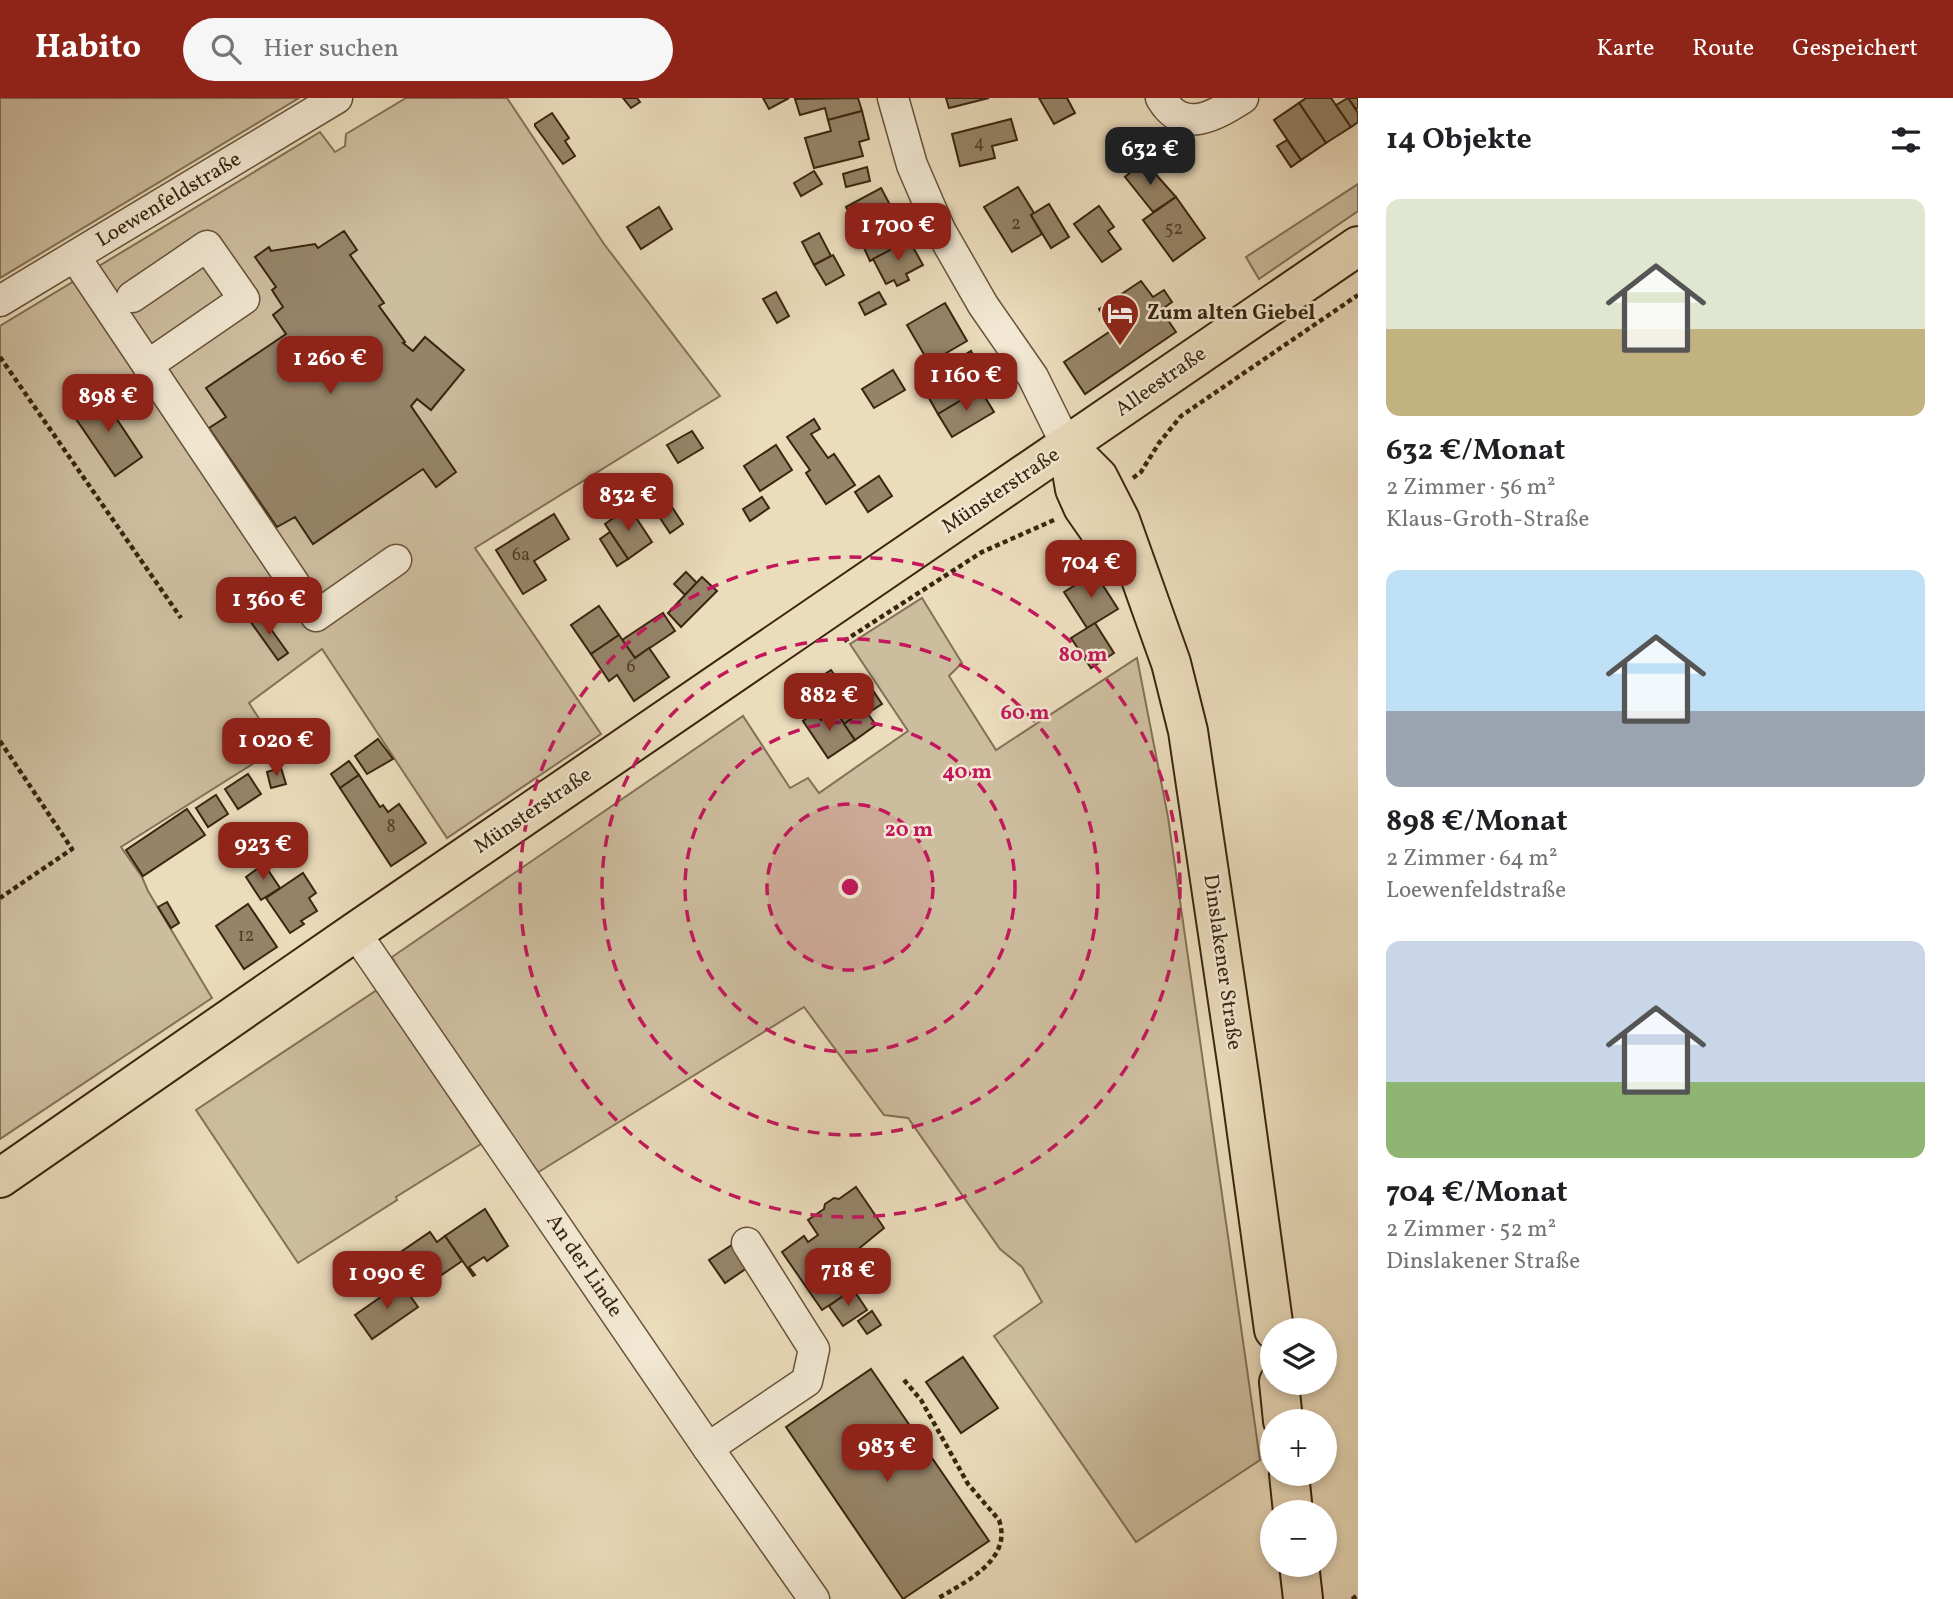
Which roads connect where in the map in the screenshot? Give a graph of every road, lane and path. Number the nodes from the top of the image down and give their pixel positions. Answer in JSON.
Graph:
{"nodes":[{"id":1,"x":893,"y":98,"type":"edge"},
{"id":2,"x":1161,"y":98,"type":"edge"},
{"id":3,"x":1243,"y":98,"type":"edge"},
{"id":4,"x":331,"y":100,"type":"edge"},
{"id":5,"x":1358,"y":246,"type":"edge"},
{"id":6,"x":75,"y":257,"type":"junction"},
{"id":7,"x":1358,"y":295,"type":"edge"},
{"id":8,"x":132,"y":297,"type":"dead end"},
{"id":9,"x":0,"y":301,"type":"edge"},
{"id":10,"x":0,"y":357,"type":"edge"},
{"id":11,"x":148,"y":365,"type":"junction"},
{"id":12,"x":1068,"y":446,"type":"junction"},
{"id":13,"x":1080,"y":508,"type":"junction"},
{"id":14,"x":396,"y":560,"type":"dead end"},
{"id":15,"x":181,"y":618,"type":"dead end"},
{"id":16,"x":0,"y":741,"type":"edge"},
{"id":17,"x":0,"y":898,"type":"edge"},
{"id":18,"x":355,"y":932,"type":"junction"},
{"id":19,"x":0,"y":1178,"type":"edge"},
{"id":20,"x":747,"y":1243,"type":"dead end"},
{"id":21,"x":1272,"y":1318,"type":"edge"},
{"id":22,"x":904,"y":1380,"type":"dead end"},
{"id":23,"x":708,"y":1448,"type":"junction"},
{"id":24,"x":1300,"y":1577,"type":"edge"},
{"id":25,"x":1358,"y":1595,"type":"edge"},
{"id":26,"x":814,"y":1599,"type":"edge"},
{"id":27,"x":937,"y":1599,"type":"edge"},
{"id":28,"x":1303,"y":1599,"type":"edge"},
{"id":29,"x":1352,"y":1599,"type":"edge"}],
"edges":[{"from":1,"to":12,"type":"street"},
{"from":2,"to":3,"type":"street"},
{"from":4,"to":6,"type":"street","name":"Loewenfeldstraße"},
{"from":5,"to":12,"type":"main road","name":"Alleestraße"},
{"from":6,"to":9,"type":"street","name":"Loewenfeldstraße"},
{"from":6,"to":11,"type":"street"},
{"from":7,"to":13,"type":"path"},
{"from":8,"to":11,"type":"street"},
{"from":10,"to":15,"type":"path"},
{"from":11,"to":14,"type":"street"},
{"from":12,"to":13,"type":"main road","name":"Dinslakener Straße"},
{"from":12,"to":18,"type":"main road","name":"Münsterstraße"},
{"from":13,"to":21,"type":"main road","name":"Dinslakener Straße"},
{"from":16,"to":17,"type":"path"},
{"from":18,"to":19,"type":"main road","name":"Münsterstraße"},
{"from":18,"to":23,"type":"street","name":"An der Linde"},
{"from":20,"to":23,"type":"street"},
{"from":22,"to":27,"type":"path"},
{"from":23,"to":26,"type":"street","name":"An der Linde"},
{"from":24,"to":28,"type":"main road"},
{"from":25,"to":29,"type":"path"}]}
